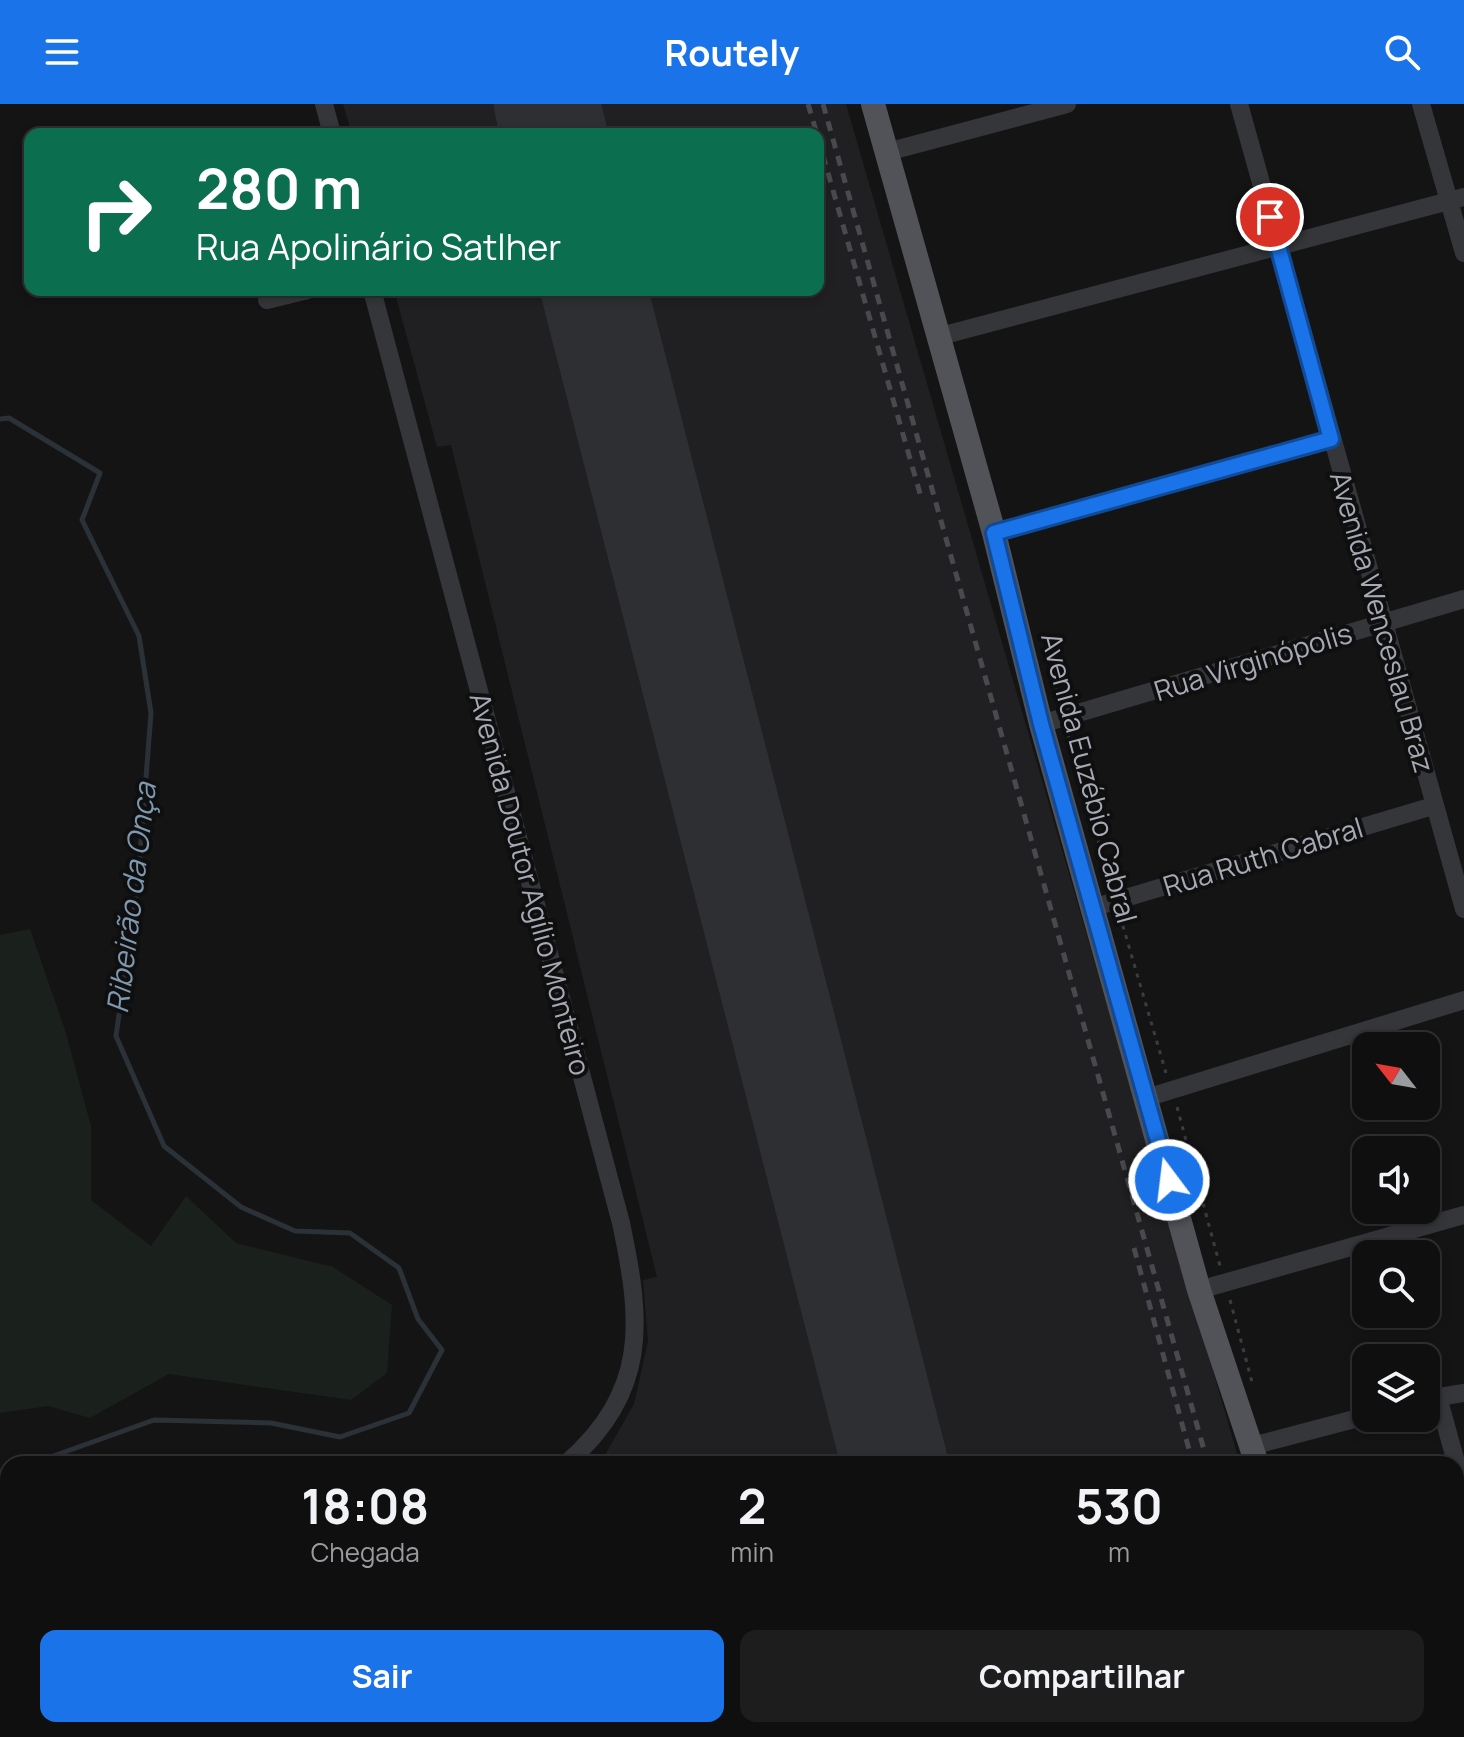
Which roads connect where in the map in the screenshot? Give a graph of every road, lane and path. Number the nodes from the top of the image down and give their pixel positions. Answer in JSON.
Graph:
{"nodes":[{"id":1,"x":324,"y":104,"type":"edge"},
{"id":2,"x":873,"y":104,"type":"edge"},
{"id":3,"x":1067,"y":104,"type":"edge"},
{"id":4,"x":1239,"y":104,"type":"edge"},
{"id":5,"x":1421,"y":104,"type":"edge"},
{"id":6,"x":330,"y":128,"type":"edge"},
{"id":7,"x":887,"y":152,"type":"junction"},
{"id":8,"x":1456,"y":199,"type":"edge"},
{"id":9,"x":1278,"y":245,"type":"junction"},
{"id":10,"x":1464,"y":253,"type":"edge"},
{"id":11,"x":283,"y":296,"type":"edge"},
{"id":12,"x":374,"y":296,"type":"edge"},
{"id":13,"x":267,"y":300,"type":"dead end"},
{"id":14,"x":937,"y":337,"type":"junction"},
{"id":15,"x":1331,"y":439,"type":"junction"},
{"id":16,"x":994,"y":533,"type":"junction"},
{"id":17,"x":1464,"y":599,"type":"edge"},
{"id":18,"x":1383,"y":623,"type":"junction"},
{"id":19,"x":1044,"y":649,"type":"dead end"},
{"id":20,"x":1052,"y":721,"type":"junction"},
{"id":21,"x":1433,"y":806,"type":"junction"},
{"id":22,"x":1104,"y":905,"type":"junction"},
{"id":23,"x":1464,"y":909,"type":"edge"},
{"id":24,"x":1464,"y":1000,"type":"edge"},
{"id":25,"x":1171,"y":1090,"type":"junction"},
{"id":26,"x":1146,"y":1098,"type":"junction"},
{"id":27,"x":1464,"y":1215,"type":"edge"},
{"id":28,"x":1225,"y":1282,"type":"junction"},
{"id":29,"x":1199,"y":1290,"type":"junction"},
{"id":30,"x":1252,"y":1384,"type":"dead end"},
{"id":31,"x":1464,"y":1393,"type":"edge"},
{"id":32,"x":1440,"y":1397,"type":"edge"},
{"id":33,"x":1352,"y":1421,"type":"edge"},
{"id":34,"x":1440,"y":1421,"type":"edge"},
{"id":35,"x":1254,"y":1455,"type":"edge"},
{"id":36,"x":575,"y":1456,"type":"edge"},
{"id":37,"x":1452,"y":1456,"type":"edge"}],
"edges":[{"from":1,"to":6,"type":"street"},
{"from":2,"to":7,"type":"main road","name":"Avenida Euzébio Cabral"},
{"from":3,"to":7,"type":"street"},
{"from":4,"to":9,"type":"street","name":"Avenida Wenceslau Braz"},
{"from":5,"to":8,"type":"street"},
{"from":7,"to":14,"type":"main road","name":"Avenida Euzébio Cabral"},
{"from":8,"to":9,"type":"street"},
{"from":8,"to":10,"type":"street"},
{"from":9,"to":14,"type":"street"},
{"from":9,"to":15,"type":"street","name":"Avenida Wenceslau Braz"},
{"from":11,"to":13,"type":"street"},
{"from":12,"to":36,"type":"street","name":"Avenida Doutor Agílio Monteiro"},
{"from":14,"to":16,"type":"main road","name":"Avenida Euzébio Cabral"},
{"from":15,"to":16,"type":"street"},
{"from":15,"to":18,"type":"street","name":"Avenida Wenceslau Braz"},
{"from":16,"to":20,"type":"main road","name":"Avenida Euzébio Cabral"},
{"from":17,"to":18,"type":"street","name":"Rua Virginópolis"},
{"from":18,"to":20,"type":"street","name":"Rua Virginópolis"},
{"from":18,"to":21,"type":"street","name":"Avenida Wenceslau Braz"},
{"from":19,"to":20,"type":"path"},
{"from":20,"to":22,"type":"main road","name":"Avenida Euzébio Cabral"},
{"from":20,"to":22,"type":"path"},
{"from":21,"to":22,"type":"street","name":"Rua Ruth Cabral"},
{"from":21,"to":23,"type":"street","name":"Avenida Wenceslau Braz"},
{"from":22,"to":25,"type":"path"},
{"from":22,"to":26,"type":"main road","name":"Avenida Euzébio Cabral"},
{"from":24,"to":25,"type":"street"},
{"from":25,"to":26,"type":"street"},
{"from":25,"to":28,"type":"path"},
{"from":26,"to":29,"type":"main road","name":"Avenida Euzébio Cabral"},
{"from":27,"to":28,"type":"street"},
{"from":28,"to":29,"type":"street"},
{"from":28,"to":30,"type":"path"},
{"from":29,"to":35,"type":"main road","name":"Avenida Euzébio Cabral"},
{"from":31,"to":32,"type":"street"},
{"from":33,"to":35,"type":"street"},
{"from":34,"to":37,"type":"street"}]}
